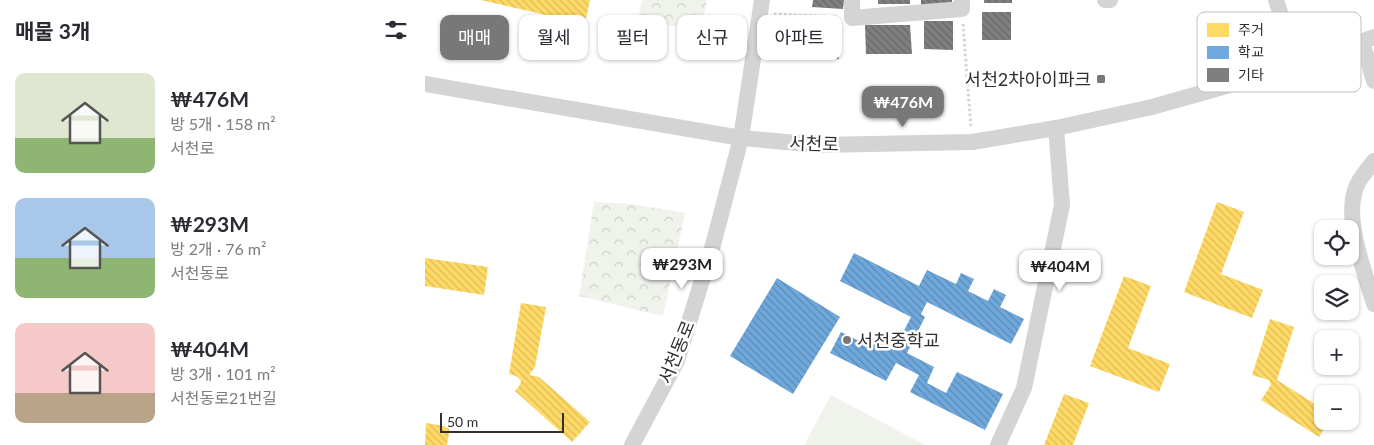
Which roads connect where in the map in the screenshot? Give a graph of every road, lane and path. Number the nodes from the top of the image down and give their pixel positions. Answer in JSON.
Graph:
{"nodes":[{"id":1,"x":852,"y":0,"type":"edge"},
{"id":2,"x":1105,"y":0,"type":"edge"},
{"id":3,"x":1110,"y":0,"type":"edge"},
{"id":4,"x":1276,"y":0,"type":"edge"},
{"id":5,"x":962,"y":4,"type":"edge"},
{"id":6,"x":761,"y":7,"type":"edge"},
{"id":7,"x":1280,"y":12,"type":"edge"},
{"id":8,"x":852,"y":18,"type":"junction"},
{"id":9,"x":1368,"y":40,"type":"edge"},
{"id":10,"x":1374,"y":81,"type":"edge"},
{"id":11,"x":425,"y":84,"type":"edge"},
{"id":12,"x":1205,"y":92,"type":"edge"},
{"id":13,"x":1057,"y":128,"type":"junction"},
{"id":14,"x":741,"y":138,"type":"junction"},
{"id":15,"x":972,"y":142,"type":"junction"},
{"id":16,"x":1374,"y":161,"type":"edge"},
{"id":17,"x":1374,"y":304,"type":"edge"},
{"id":18,"x":632,"y":445,"type":"edge"},
{"id":19,"x":998,"y":445,"type":"edge"}],
"edges":[{"from":1,"to":8,"type":"street"},
{"from":2,"to":3,"type":"street"},
{"from":4,"to":7,"type":"street"},
{"from":5,"to":8,"type":"street"},
{"from":5,"to":15,"type":"path"},
{"from":6,"to":8,"type":"path"},
{"from":6,"to":14,"type":"street","name":"서천동로"},
{"from":9,"to":10,"type":"street"},
{"from":11,"to":14,"type":"street","name":"서천로"},
{"from":12,"to":13,"type":"street","name":"서천로"},
{"from":13,"to":15,"type":"street","name":"서천로"},
{"from":13,"to":19,"type":"street"},
{"from":14,"to":15,"type":"street","name":"서천로"},
{"from":14,"to":18,"type":"street","name":"서천동로"},
{"from":16,"to":17,"type":"street"}]}
